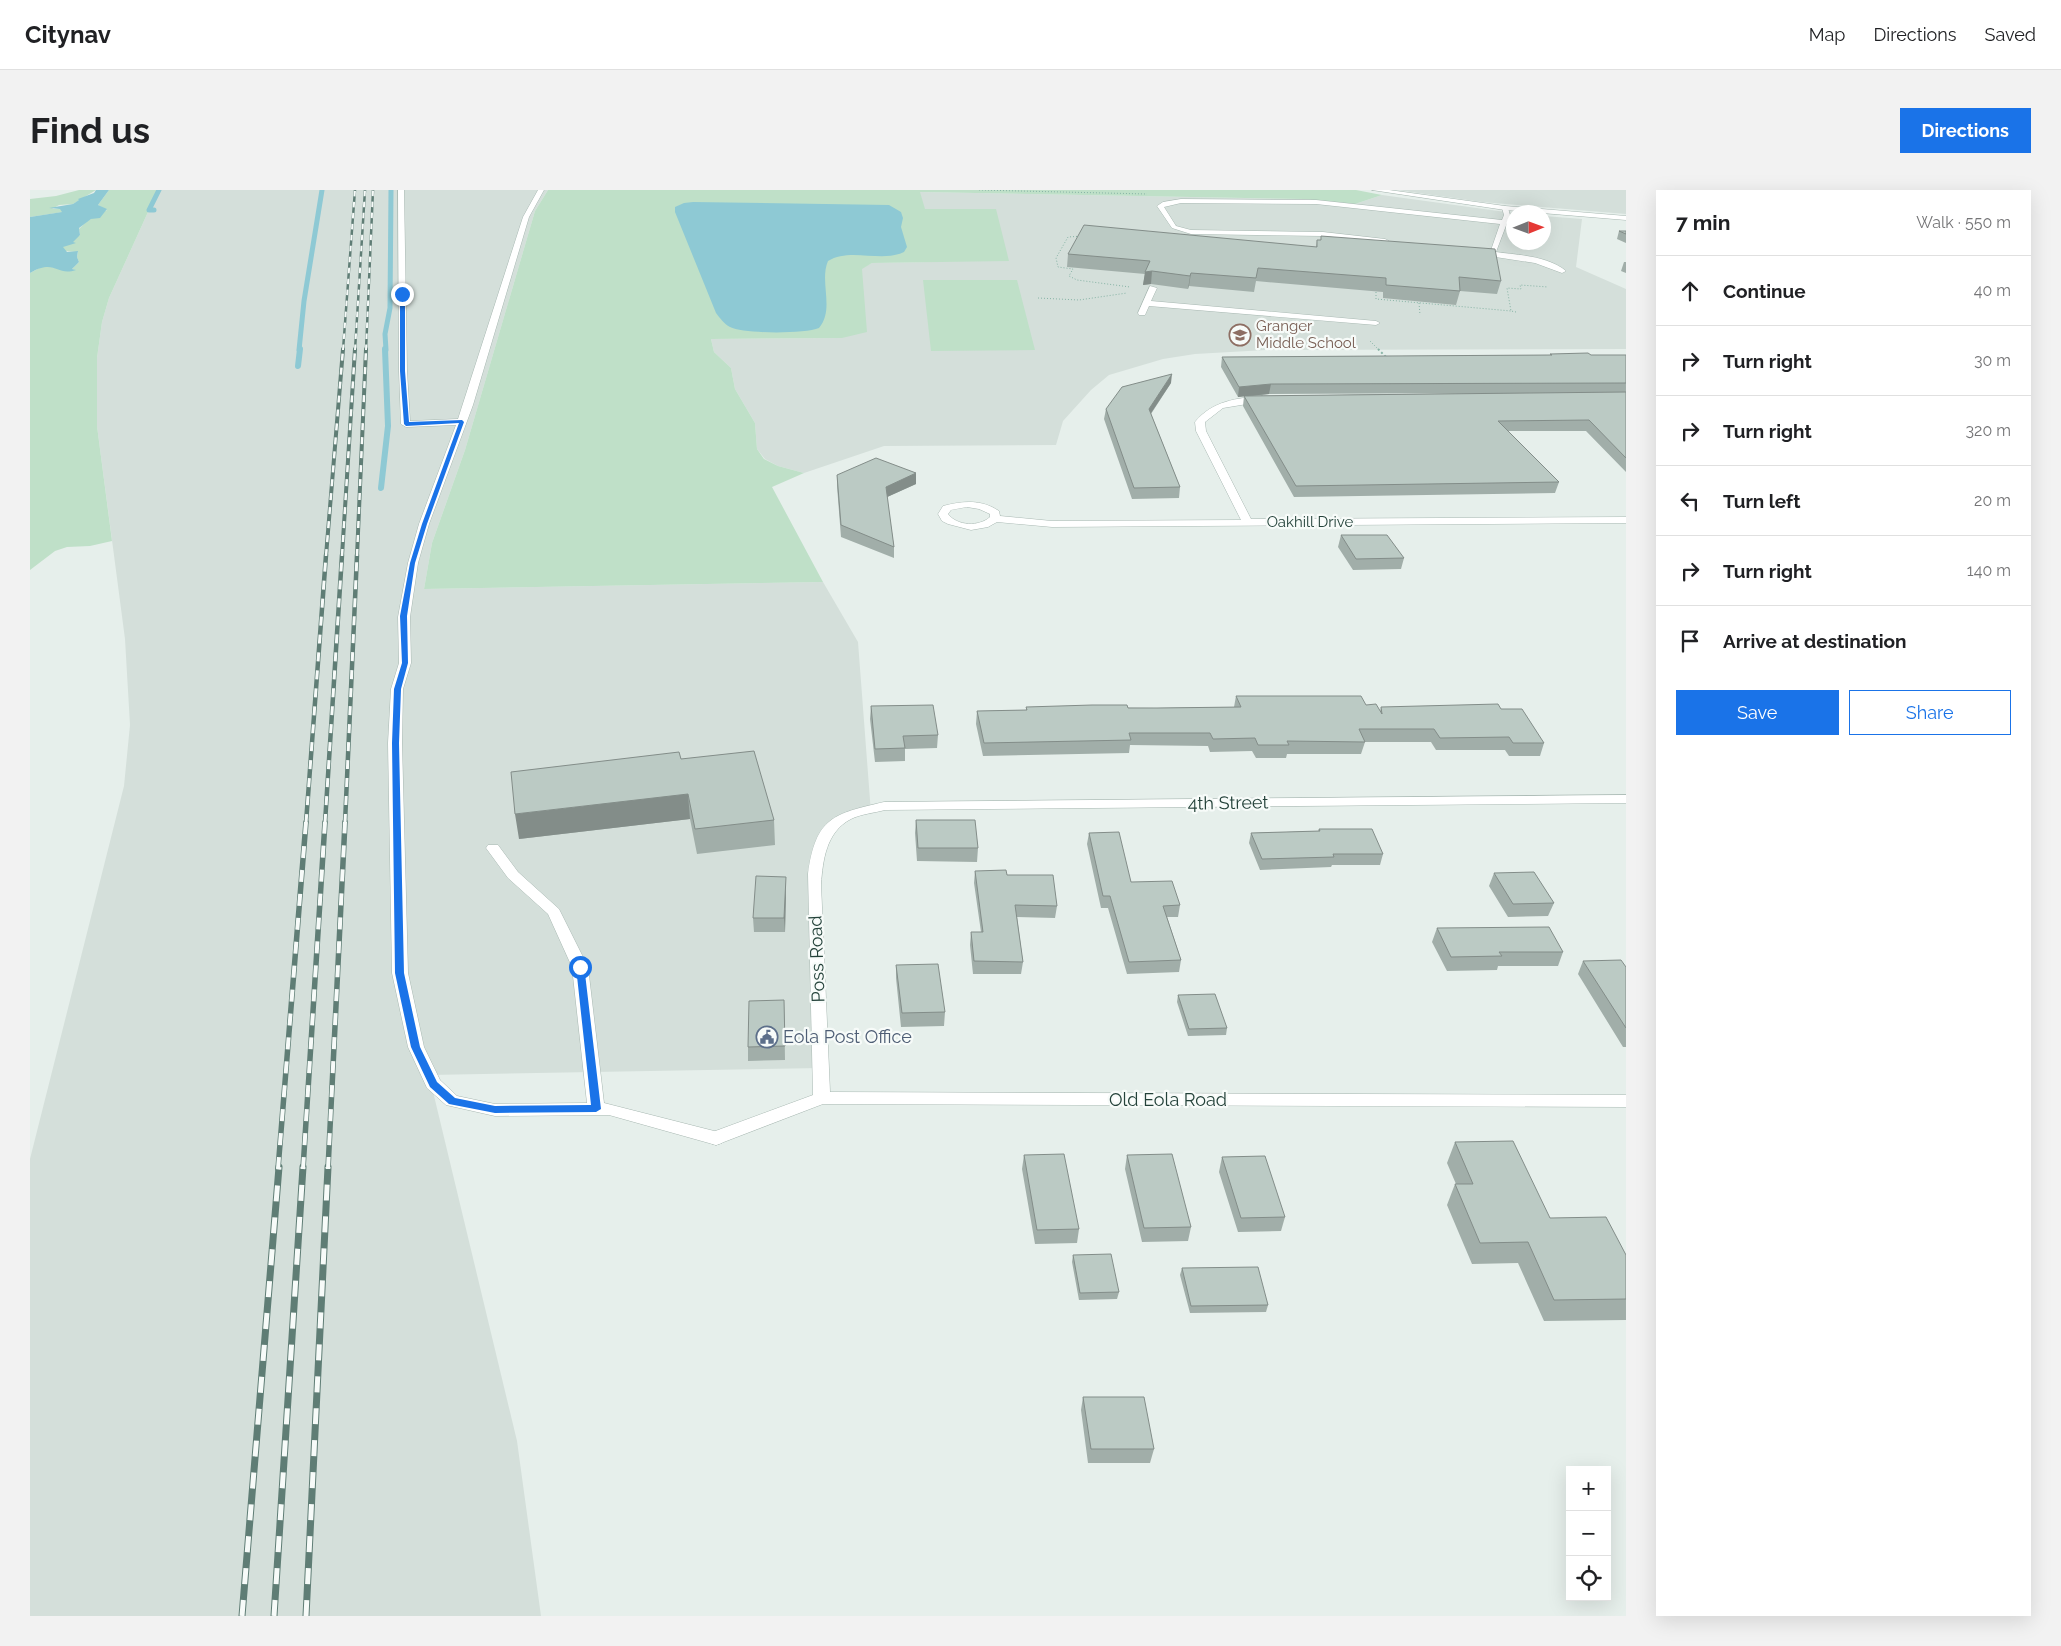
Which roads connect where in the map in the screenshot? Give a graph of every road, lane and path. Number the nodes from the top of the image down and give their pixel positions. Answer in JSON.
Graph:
{"nodes":[{"id":1,"x":401,"y":190,"type":"edge"},
{"id":2,"x":541,"y":190,"type":"edge"},
{"id":3,"x":1375,"y":190,"type":"edge"},
{"id":4,"x":1505,"y":208,"type":"junction"},
{"id":5,"x":1626,"y":218,"type":"edge"},
{"id":6,"x":1503,"y":222,"type":"junction"},
{"id":7,"x":1091,"y":236,"type":"edge"},
{"id":8,"x":1395,"y":242,"type":"edge"},
{"id":9,"x":1484,"y":253,"type":"edge"},
{"id":10,"x":1492,"y":254,"type":"junction"},
{"id":11,"x":1562,"y":271,"type":"dead end"},
{"id":12,"x":1130,"y":287,"type":"dead end"},
{"id":13,"x":1552,"y":287,"type":"dead end"},
{"id":14,"x":1153,"y":288,"type":"edge"},
{"id":15,"x":1376,"y":292,"type":"edge"},
{"id":16,"x":1127,"y":294,"type":"dead end"},
{"id":17,"x":1038,"y":298,"type":"dead end"},
{"id":18,"x":1419,"y":302,"type":"junction"},
{"id":19,"x":1146,"y":303,"type":"junction"},
{"id":20,"x":1511,"y":311,"type":"junction"},
{"id":21,"x":1516,"y":312,"type":"dead end"},
{"id":22,"x":1142,"y":313,"type":"dead end"},
{"id":23,"x":1420,"y":315,"type":"dead end"},
{"id":24,"x":1376,"y":324,"type":"dead end"},
{"id":25,"x":1369,"y":340,"type":"dead end"},
{"id":26,"x":1390,"y":361,"type":"edge"},
{"id":27,"x":1270,"y":399,"type":"edge"},
{"id":28,"x":462,"y":422,"type":"junction"},
{"id":29,"x":995,"y":518,"type":"dead end"},
{"id":30,"x":1626,"y":520,"type":"edge"},
{"id":31,"x":1248,"y":523,"type":"junction"},
{"id":32,"x":1626,"y":799,"type":"edge"},
{"id":33,"x":833,"y":824,"type":"joint"},
{"id":34,"x":493,"y":848,"type":"dead end"},
{"id":35,"x":822,"y":1098,"type":"junction"},
{"id":36,"x":1626,"y":1101,"type":"edge"},
{"id":37,"x":596,"y":1109,"type":"junction"}],
"edges":[{"from":1,"to":28,"type":"street"},
{"from":2,"to":28,"type":"street"},
{"from":3,"to":4,"type":"street"},
{"from":4,"to":5,"type":"street"},
{"from":4,"to":6,"type":"street"},
{"from":6,"to":8,"type":"street"},
{"from":6,"to":10,"type":"street"},
{"from":7,"to":12,"type":"path"},
{"from":9,"to":10,"type":"street"},
{"from":10,"to":11,"type":"street"},
{"from":13,"to":20,"type":"path"},
{"from":14,"to":19,"type":"street"},
{"from":15,"to":18,"type":"path"},
{"from":16,"to":17,"type":"path"},
{"from":18,"to":20,"type":"path"},
{"from":18,"to":23,"type":"path"},
{"from":19,"to":22,"type":"street"},
{"from":19,"to":24,"type":"street"},
{"from":20,"to":21,"type":"path"},
{"from":25,"to":26,"type":"path"},
{"from":27,"to":31,"type":"street"},
{"from":28,"to":37,"type":"street"},
{"from":29,"to":31,"type":"street","name":"Oakhill Drive"},
{"from":30,"to":31,"type":"street","name":"Oakhill Drive"},
{"from":32,"to":33,"type":"street","name":"4th Street"},
{"from":33,"to":35,"type":"street","name":"Poss Road"},
{"from":34,"to":37,"type":"street"},
{"from":35,"to":36,"type":"street","name":"Old Eola Road"},
{"from":35,"to":37,"type":"street","name":"Old Eola Road"}]}
